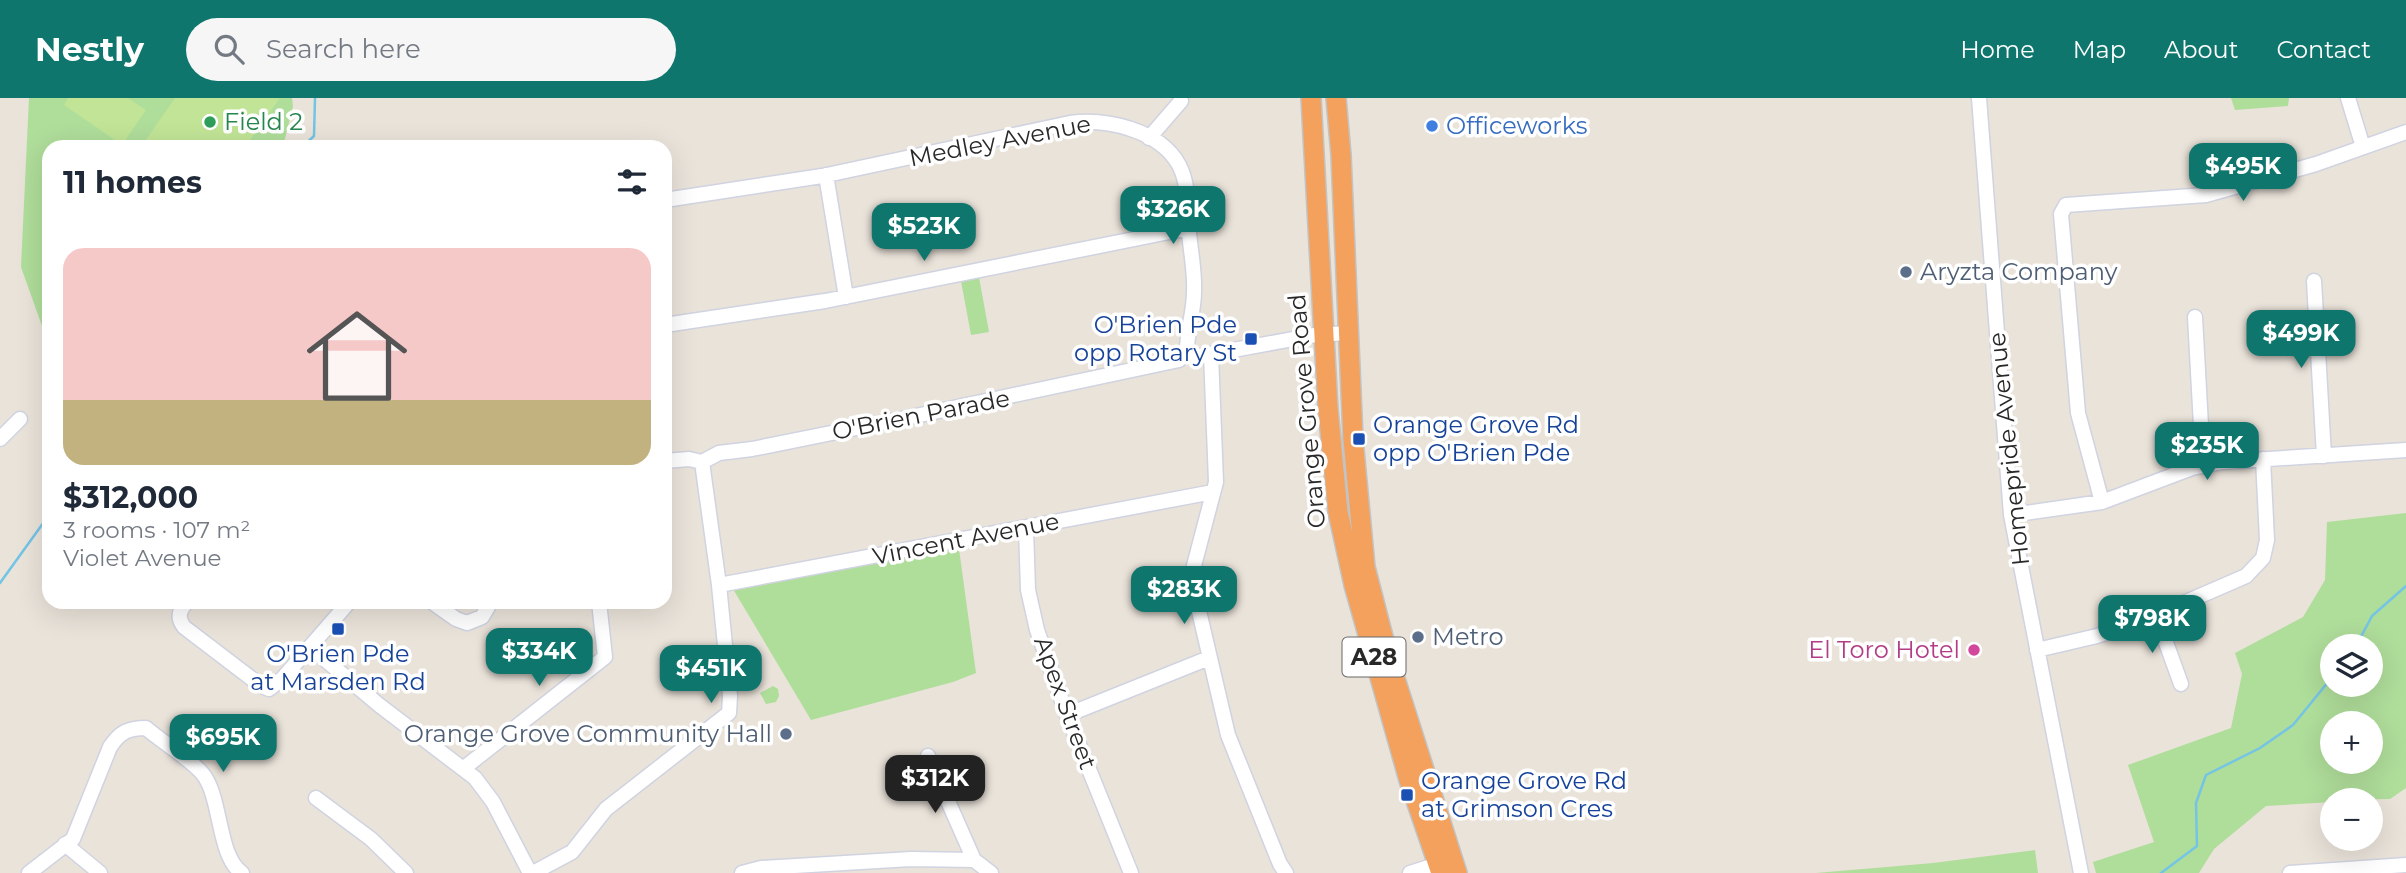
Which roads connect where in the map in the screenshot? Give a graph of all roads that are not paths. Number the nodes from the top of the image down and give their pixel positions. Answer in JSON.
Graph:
{"nodes":[{"id":1,"x":1311,"y":98,"type":"edge"},
{"id":2,"x":1336,"y":98,"type":"edge"},
{"id":3,"x":2348,"y":98,"type":"edge"},
{"id":4,"x":1181,"y":101,"type":"dead end"},
{"id":5,"x":1979,"y":101,"type":"edge"},
{"id":6,"x":2406,"y":132,"type":"edge"},
{"id":7,"x":1149,"y":138,"type":"junction"},
{"id":8,"x":2363,"y":147,"type":"junction"},
{"id":9,"x":826,"y":175,"type":"junction"},
{"id":10,"x":672,"y":199,"type":"edge"},
{"id":11,"x":1189,"y":228,"type":"junction"},
{"id":12,"x":2314,"y":281,"type":"dead end"},
{"id":13,"x":846,"y":297,"type":"junction"},
{"id":14,"x":2195,"y":317,"type":"dead end"},
{"id":15,"x":672,"y":324,"type":"edge"},
{"id":16,"x":1349,"y":332,"type":"junction"},
{"id":17,"x":1324,"y":334,"type":"junction"},
{"id":18,"x":1211,"y":354,"type":"junction"},
{"id":19,"x":1187,"y":356,"type":"junction"},
{"id":20,"x":20,"y":419,"type":"dead end"},
{"id":21,"x":0,"y":439,"type":"edge"},
{"id":22,"x":2406,"y":450,"type":"edge"},
{"id":23,"x":2324,"y":456,"type":"junction"},
{"id":24,"x":2263,"y":459,"type":"junction"},
{"id":25,"x":672,"y":460,"type":"edge"},
{"id":26,"x":702,"y":462,"type":"junction"},
{"id":27,"x":2205,"y":465,"type":"junction"},
{"id":28,"x":1213,"y":492,"type":"junction"},
{"id":29,"x":2102,"y":502,"type":"junction"},
{"id":30,"x":2011,"y":515,"type":"junction"},
{"id":31,"x":1026,"y":527,"type":"junction"},
{"id":32,"x":719,"y":585,"type":"junction"},
{"id":33,"x":181,"y":609,"type":"edge"},
{"id":34,"x":343,"y":609,"type":"edge"},
{"id":35,"x":441,"y":609,"type":"edge"},
{"id":36,"x":487,"y":609,"type":"edge"},
{"id":37,"x":600,"y":609,"type":"edge"},
{"id":38,"x":2156,"y":615,"type":"junction"},
{"id":39,"x":310,"y":647,"type":"junction"},
{"id":40,"x":2037,"y":650,"type":"junction"},
{"id":41,"x":1209,"y":658,"type":"junction"},
{"id":42,"x":2181,"y":684,"type":"dead end"},
{"id":43,"x":1067,"y":715,"type":"junction"},
{"id":44,"x":928,"y":756,"type":"dead end"},
{"id":45,"x":464,"y":768,"type":"junction"},
{"id":46,"x":316,"y":798,"type":"dead end"},
{"id":47,"x":65,"y":845,"type":"junction"},
{"id":48,"x":974,"y":860,"type":"junction"},
{"id":49,"x":2406,"y":865,"type":"edge"},
{"id":50,"x":1439,"y":868,"type":"edge"},
{"id":51,"x":29,"y":873,"type":"edge"},
{"id":52,"x":100,"y":873,"type":"edge"},
{"id":53,"x":242,"y":873,"type":"edge"},
{"id":54,"x":406,"y":873,"type":"edge"},
{"id":55,"x":531,"y":873,"type":"edge"},
{"id":56,"x":742,"y":873,"type":"edge"},
{"id":57,"x":991,"y":873,"type":"edge"},
{"id":58,"x":1131,"y":873,"type":"edge"},
{"id":59,"x":1286,"y":873,"type":"edge"},
{"id":60,"x":1410,"y":873,"type":"edge"},
{"id":61,"x":1457,"y":873,"type":"edge"},
{"id":62,"x":2081,"y":873,"type":"edge"},
{"id":63,"x":2290,"y":873,"type":"edge"}],
"edges":[{"from":1,"to":17,"type":"highway","name":"Orange Grove Road","number":"A28"},
{"from":2,"to":16,"type":"highway","name":"Orange Grove Road","number":"A28"},
{"from":3,"to":8,"type":"street"},
{"from":4,"to":7,"type":"street"},
{"from":5,"to":30,"type":"street","name":"Homepride Avenue"},
{"from":6,"to":8,"type":"street"},
{"from":7,"to":9,"type":"street","name":"Medley Avenue"},
{"from":7,"to":11,"type":"street","name":"Medley Avenue"},
{"from":8,"to":29,"type":"street"},
{"from":9,"to":10,"type":"street","name":"Medley Avenue"},
{"from":9,"to":13,"type":"street"},
{"from":11,"to":13,"type":"street"},
{"from":11,"to":19,"type":"street","name":"Medley Avenue"},
{"from":12,"to":23,"type":"street"},
{"from":13,"to":15,"type":"street"},
{"from":14,"to":27,"type":"street"},
{"from":16,"to":17,"type":"street","name":"O'Brien Parade"},
{"from":16,"to":61,"type":"highway","name":"Orange Grove Road","number":"A28"},
{"from":17,"to":18,"type":"street","name":"O'Brien Parade"},
{"from":17,"to":50,"type":"highway","name":"Orange Grove Road","number":"A28"},
{"from":18,"to":19,"type":"street","name":"O'Brien Parade"},
{"from":18,"to":28,"type":"street"},
{"from":19,"to":26,"type":"street","name":"O'Brien Parade"},
{"from":20,"to":21,"type":"street"},
{"from":22,"to":23,"type":"street"},
{"from":23,"to":24,"type":"street"},
{"from":24,"to":27,"type":"street"},
{"from":24,"to":38,"type":"street"},
{"from":25,"to":26,"type":"street","name":"O'Brien Parade"},
{"from":26,"to":32,"type":"street"},
{"from":27,"to":29,"type":"street"},
{"from":28,"to":31,"type":"street","name":"Vincent Avenue"},
{"from":28,"to":41,"type":"street"},
{"from":29,"to":30,"type":"street"},
{"from":30,"to":40,"type":"street","name":"Homepride Avenue"},
{"from":31,"to":32,"type":"street","name":"Vincent Avenue"},
{"from":31,"to":43,"type":"street","name":"Apex Street"},
{"from":32,"to":55,"type":"street"},
{"from":33,"to":39,"type":"street"},
{"from":34,"to":39,"type":"street"},
{"from":35,"to":36,"type":"street"},
{"from":37,"to":45,"type":"street"},
{"from":38,"to":40,"type":"street"},
{"from":38,"to":42,"type":"street"},
{"from":39,"to":45,"type":"street"},
{"from":40,"to":62,"type":"street","name":"Homepride Avenue"},
{"from":41,"to":43,"type":"street"},
{"from":41,"to":59,"type":"street"},
{"from":43,"to":58,"type":"street","name":"Apex Street"},
{"from":44,"to":48,"type":"street"},
{"from":45,"to":55,"type":"street"},
{"from":46,"to":54,"type":"street"},
{"from":47,"to":51,"type":"street"},
{"from":47,"to":52,"type":"street"},
{"from":47,"to":53,"type":"street"},
{"from":48,"to":56,"type":"street"},
{"from":48,"to":57,"type":"street"},
{"from":49,"to":63,"type":"street"},
{"from":50,"to":60,"type":"street"}]}
